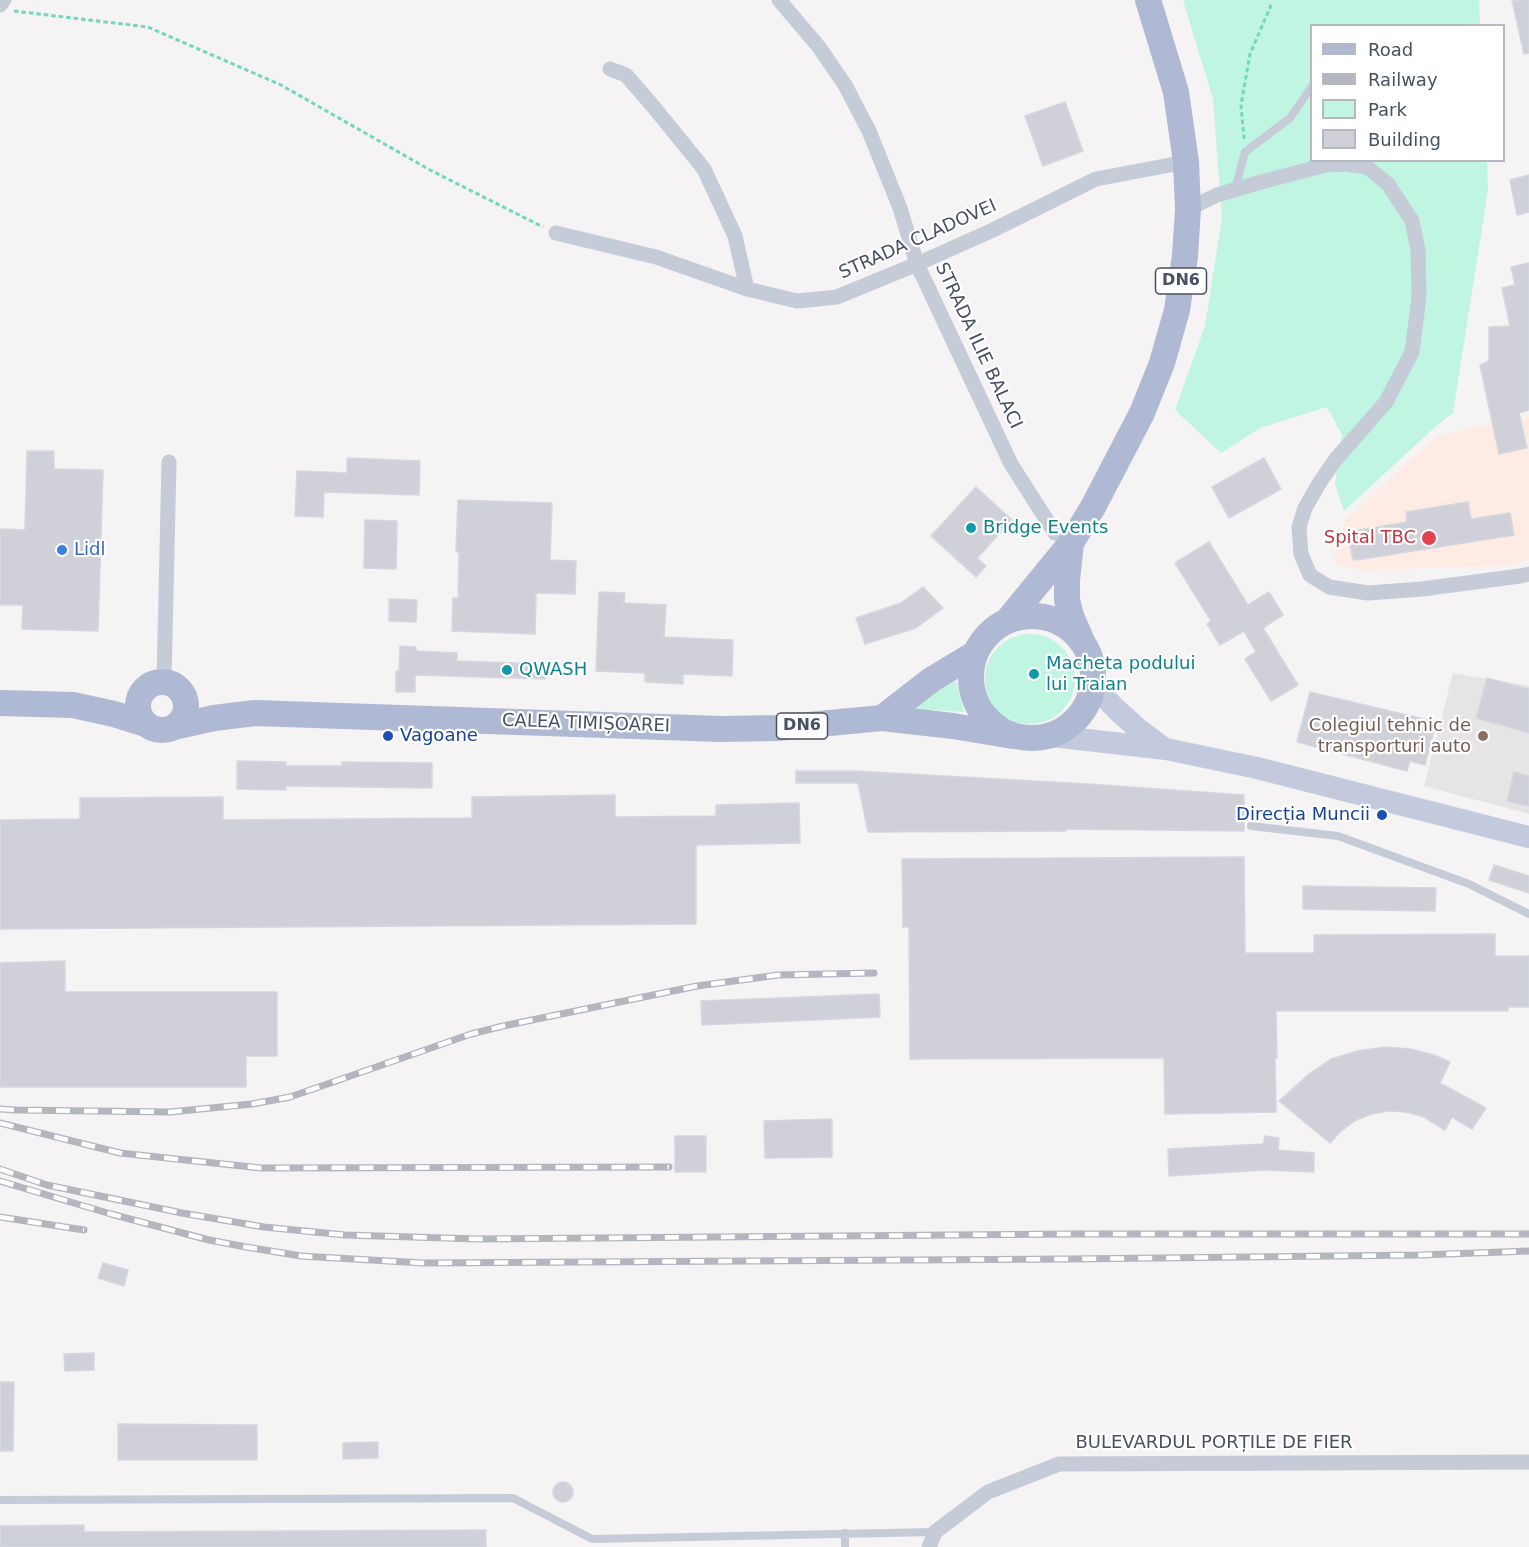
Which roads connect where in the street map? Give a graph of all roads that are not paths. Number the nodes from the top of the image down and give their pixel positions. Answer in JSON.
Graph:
{"nodes":[{"id":1,"x":778,"y":0,"type":"edge"},
{"id":2,"x":1148,"y":0,"type":"edge"},
{"id":3,"x":610,"y":69,"type":"dead end"},
{"id":4,"x":1310,"y":88,"type":"edge"},
{"id":5,"x":1186,"y":162,"type":"junction"},
{"id":6,"x":1235,"y":189,"type":"junction"},
{"id":7,"x":1188,"y":209,"type":"junction"},
{"id":8,"x":556,"y":233,"type":"road end"},
{"id":9,"x":917,"y":264,"type":"junction"},
{"id":10,"x":747,"y":289,"type":"junction"},
{"id":11,"x":169,"y":462,"type":"dead end"},
{"id":12,"x":1072,"y":540,"type":"junction"},
{"id":13,"x":1529,"y":574,"type":"edge"},
{"id":14,"x":1000,"y":622,"type":"junction"},
{"id":15,"x":1082,"y":641,"type":"junction"},
{"id":16,"x":976,"y":645,"type":"junction"},
{"id":17,"x":1093,"y":685,"type":"junction"},
{"id":18,"x":163,"y":689,"type":"junction"},
{"id":19,"x":0,"y":704,"type":"edge"},
{"id":20,"x":73,"y":705,"type":"junction"},
{"id":21,"x":255,"y":713,"type":"junction"},
{"id":22,"x":882,"y":718,"type":"junction"},
{"id":23,"x":146,"y":724,"type":"junction"},
{"id":24,"x":178,"y":726,"type":"junction"},
{"id":25,"x":1013,"y":736,"type":"junction"},
{"id":26,"x":1052,"y":736,"type":"junction"},
{"id":27,"x":1166,"y":749,"type":"junction"},
{"id":28,"x":1251,"y":826,"type":"dead end"},
{"id":29,"x":1529,"y":837,"type":"edge"},
{"id":30,"x":1529,"y":914,"type":"edge"},
{"id":31,"x":1529,"y":1462,"type":"edge"},
{"id":32,"x":0,"y":1500,"type":"edge"},
{"id":33,"x":935,"y":1532,"type":"junction"},
{"id":34,"x":845,"y":1533,"type":"junction"},
{"id":35,"x":845,"y":1547,"type":"edge"},
{"id":36,"x":929,"y":1547,"type":"edge"}],
"edges":[{"from":1,"to":9,"type":"street","name":"STRADA ILIE BALACI"},
{"from":2,"to":5,"type":"main road","number":"DN6"},
{"from":3,"to":10,"type":"street"},
{"from":4,"to":6,"type":"lane"},
{"from":5,"to":7,"type":"main road","number":"DN6"},
{"from":5,"to":9,"type":"street","name":"STRADA CLADOVEI"},
{"from":6,"to":7,"type":"street"},
{"from":6,"to":13,"type":"street"},
{"from":7,"to":12,"type":"main road","number":"DN6"},
{"from":8,"to":10,"type":"street","name":"STRADA CLADOVEI"},
{"from":9,"to":10,"type":"street","name":"STRADA CLADOVEI"},
{"from":9,"to":12,"type":"street","name":"STRADA ILIE BALACI"},
{"from":11,"to":18,"type":"street"},
{"from":12,"to":14,"type":"main road","number":"DN6"},
{"from":12,"to":15,"type":"main road","number":"DN6"},
{"from":14,"to":15,"type":"main road","number":"DN6"},
{"from":14,"to":16,"type":"main road","number":"DN6"},
{"from":15,"to":17,"type":"main road","number":"DN6"},
{"from":16,"to":22,"type":"main road","number":"DN6"},
{"from":16,"to":25,"type":"main road"},
{"from":17,"to":26,"type":"main road","number":"DN6"},
{"from":17,"to":27,"type":"main road"},
{"from":18,"to":20,"type":"main road","number":"DN6"},
{"from":18,"to":21,"type":"main road","name":"CALEA TIMIȘOAREI","number":"DN6"},
{"from":18,"to":23,"type":"main road"},
{"from":18,"to":24,"type":"main road"},
{"from":19,"to":20,"type":"main road","number":"DN6"},
{"from":20,"to":23,"type":"main road","number":"DN6"},
{"from":21,"to":22,"type":"main road","name":"CALEA TIMIȘOAREI","number":"DN6"},
{"from":21,"to":24,"type":"main road","name":"CALEA TIMIȘOAREI","number":"DN6"},
{"from":22,"to":25,"type":"main road","name":"CALEA TIMIȘOAREI","number":"DN6"},
{"from":23,"to":24,"type":"main road","number":"DN6"},
{"from":25,"to":26,"type":"main road","number":"DN6"},
{"from":26,"to":27,"type":"main road"},
{"from":27,"to":29,"type":"main road"},
{"from":28,"to":30,"type":"lane"},
{"from":31,"to":33,"type":"street","name":"BULEVARDUL PORȚILE DE FIER"},
{"from":32,"to":34,"type":"lane"},
{"from":33,"to":34,"type":"lane"},
{"from":33,"to":36,"type":"street"},
{"from":34,"to":35,"type":"lane"}]}
